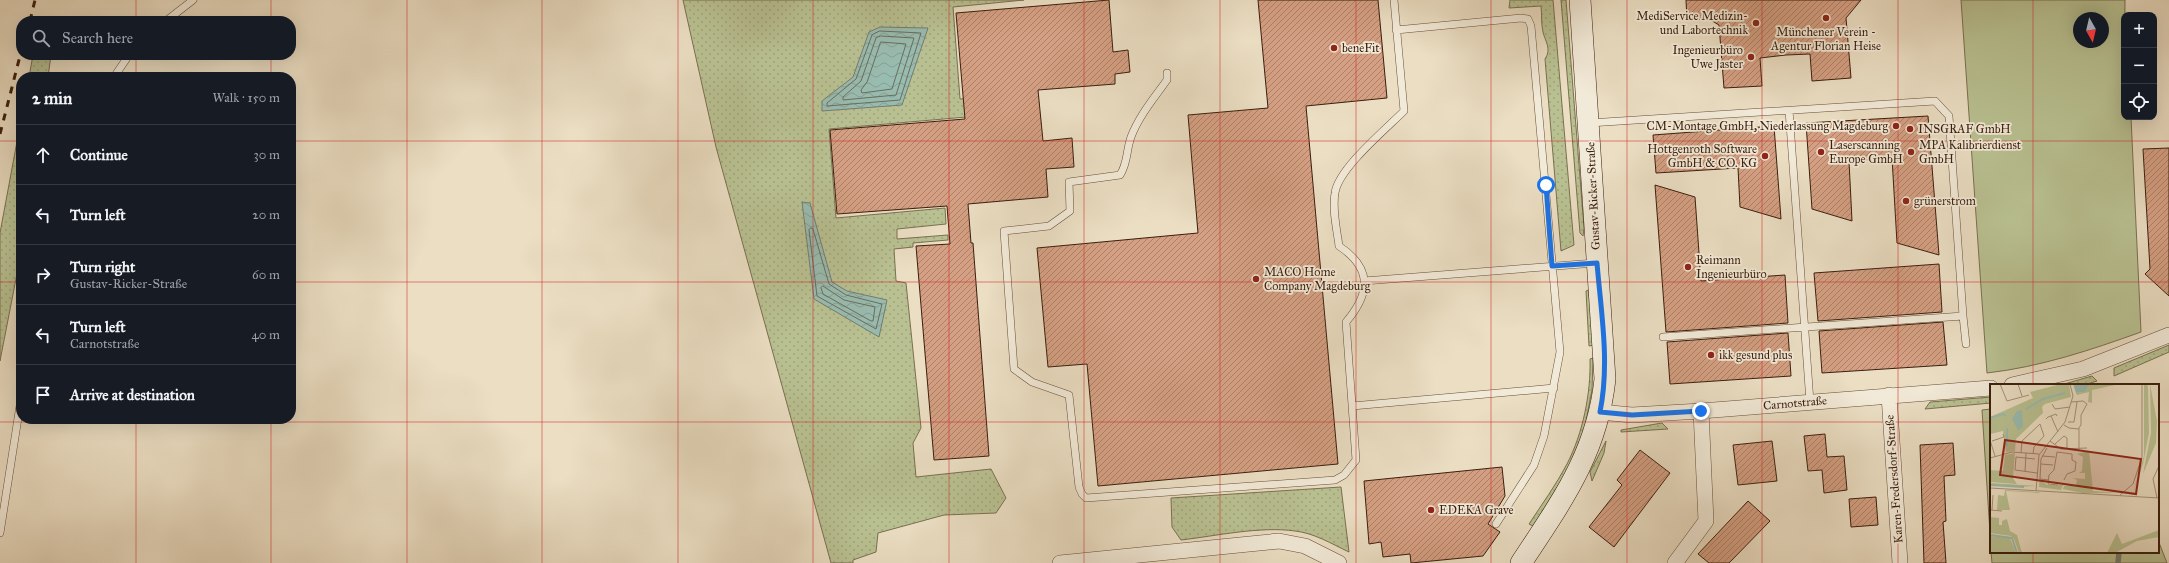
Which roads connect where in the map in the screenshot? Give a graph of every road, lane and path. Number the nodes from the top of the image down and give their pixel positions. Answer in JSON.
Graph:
{"nodes":[{"id":1,"x":193,"y":0,"type":"edge"},
{"id":2,"x":1394,"y":0,"type":"edge"},
{"id":3,"x":1580,"y":0,"type":"edge"},
{"id":4,"x":172,"y":16,"type":"edge"},
{"id":5,"x":1396,"y":30,"type":"junction"},
{"id":6,"x":126,"y":60,"type":"edge"},
{"id":7,"x":118,"y":72,"type":"edge"},
{"id":8,"x":1167,"y":73,"type":"dead end"},
{"id":9,"x":1789,"y":110,"type":"junction"},
{"id":10,"x":1589,"y":123,"type":"junction"},
{"id":11,"x":1597,"y":263,"type":"junction"},
{"id":12,"x":1552,"y":266,"type":"junction"},
{"id":13,"x":1364,"y":281,"type":"junction"},
{"id":14,"x":1963,"y":316,"type":"junction"},
{"id":15,"x":1804,"y":328,"type":"junction"},
{"id":16,"x":2169,"y":335,"type":"edge"},
{"id":17,"x":1663,"y":336,"type":"dead end"},
{"id":18,"x":1966,"y":344,"type":"dead end"},
{"id":19,"x":2016,"y":384,"type":"edge"},
{"id":20,"x":1554,"y":388,"type":"junction"},
{"id":21,"x":1990,"y":388,"type":"edge"},
{"id":22,"x":1889,"y":395,"type":"junction"},
{"id":23,"x":1810,"y":402,"type":"junction"},
{"id":24,"x":1352,"y":406,"type":"junction"},
{"id":25,"x":1701,"y":411,"type":"junction"},
{"id":26,"x":1600,"y":412,"type":"junction"},
{"id":27,"x":17,"y":424,"type":"edge"},
{"id":28,"x":1496,"y":524,"type":"dead end"},
{"id":29,"x":0,"y":533,"type":"edge"},
{"id":30,"x":1183,"y":557,"type":"edge"},
{"id":31,"x":1060,"y":563,"type":"edge"},
{"id":32,"x":1339,"y":563,"type":"edge"},
{"id":33,"x":1521,"y":563,"type":"edge"},
{"id":34,"x":1675,"y":563,"type":"edge"},
{"id":35,"x":1900,"y":563,"type":"edge"}],
"edges":[{"from":1,"to":4,"type":"lane"},
{"from":2,"to":5,"type":"lane"},
{"from":3,"to":10,"type":"street","name":"Gustav-Ricker-Straße"},
{"from":5,"to":12,"type":"lane"},
{"from":5,"to":13,"type":"lane"},
{"from":6,"to":7,"type":"lane"},
{"from":8,"to":24,"type":"lane"},
{"from":9,"to":10,"type":"lane"},
{"from":9,"to":14,"type":"lane"},
{"from":9,"to":15,"type":"lane"},
{"from":10,"to":11,"type":"street","name":"Gustav-Ricker-Straße"},
{"from":11,"to":12,"type":"lane"},
{"from":11,"to":26,"type":"street","name":"Gustav-Ricker-Straße"},
{"from":12,"to":13,"type":"lane"},
{"from":12,"to":20,"type":"lane"},
{"from":13,"to":24,"type":"lane"},
{"from":14,"to":15,"type":"lane"},
{"from":14,"to":18,"type":"lane"},
{"from":15,"to":17,"type":"lane"},
{"from":15,"to":23,"type":"lane"},
{"from":16,"to":19,"type":"street"},
{"from":20,"to":24,"type":"lane"},
{"from":20,"to":28,"type":"lane"},
{"from":21,"to":22,"type":"street","name":"Carnotstraße"},
{"from":22,"to":23,"type":"street","name":"Carnotstraße"},
{"from":22,"to":35,"type":"street","name":"Karen-Fredersdorf-Straße"},
{"from":23,"to":25,"type":"street","name":"Carnotstraße"},
{"from":25,"to":26,"type":"street","name":"Carnotstraße"},
{"from":25,"to":34,"type":"street"},
{"from":26,"to":33,"type":"street","name":"Gustav-Ricker-Straße"},
{"from":27,"to":29,"type":"lane"},
{"from":30,"to":31,"type":"street"},
{"from":30,"to":32,"type":"street"}]}
